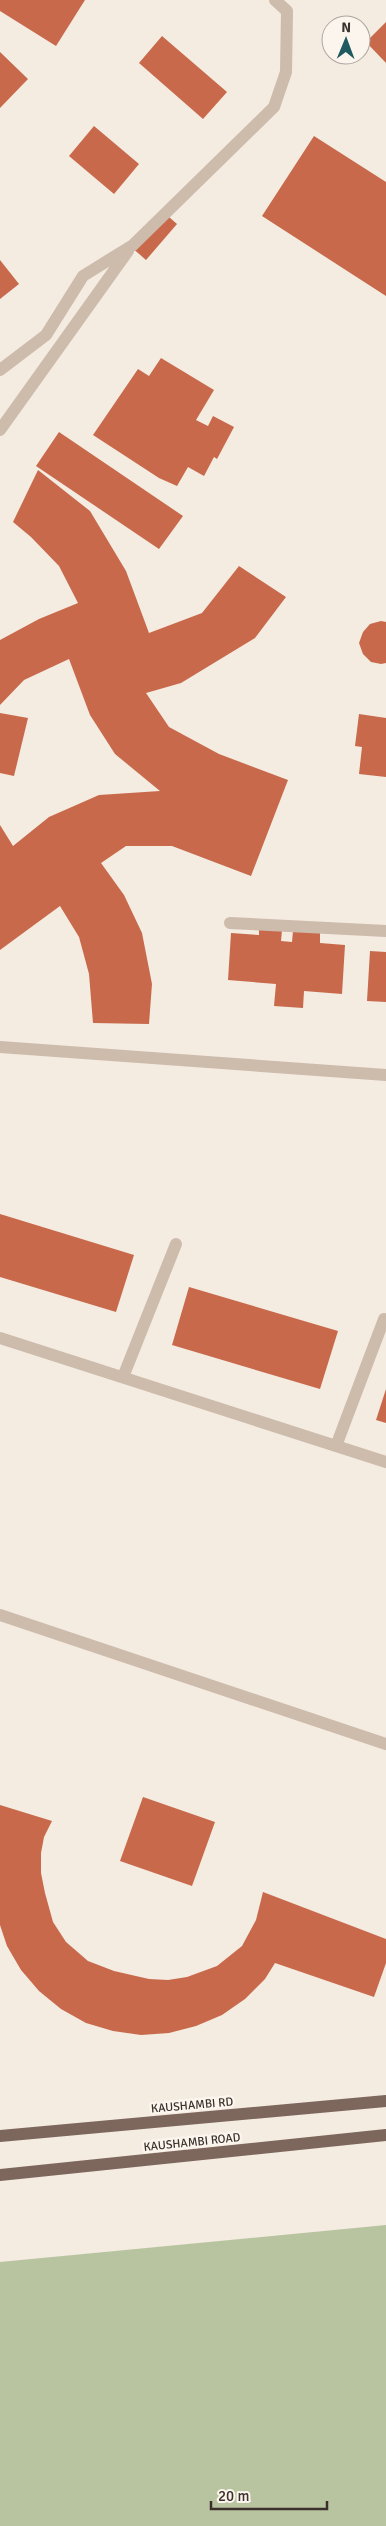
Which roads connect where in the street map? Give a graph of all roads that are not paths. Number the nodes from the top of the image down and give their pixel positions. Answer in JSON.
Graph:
{"nodes":[{"id":1,"x":275,"y":0,"type":"edge"},
{"id":2,"x":133,"y":245,"type":"junction"},
{"id":3,"x":0,"y":370,"type":"edge"},
{"id":4,"x":0,"y":430,"type":"edge"},
{"id":5,"x":230,"y":923,"type":"dead end"},
{"id":6,"x":386,"y":931,"type":"edge"},
{"id":7,"x":0,"y":1047,"type":"edge"},
{"id":8,"x":386,"y":1075,"type":"edge"},
{"id":9,"x":176,"y":1244,"type":"dead end"},
{"id":10,"x":384,"y":1319,"type":"dead end"},
{"id":11,"x":0,"y":1338,"type":"edge"},
{"id":12,"x":123,"y":1377,"type":"junction"},
{"id":13,"x":336,"y":1446,"type":"junction"},
{"id":14,"x":386,"y":1462,"type":"edge"},
{"id":15,"x":0,"y":1615,"type":"edge"},
{"id":16,"x":386,"y":1744,"type":"edge"},
{"id":17,"x":386,"y":2101,"type":"edge"},
{"id":18,"x":386,"y":2135,"type":"edge"},
{"id":19,"x":0,"y":2136,"type":"edge"},
{"id":20,"x":0,"y":2175,"type":"edge"}],
"edges":[{"from":1,"to":2,"type":"street"},
{"from":2,"to":3,"type":"street"},
{"from":2,"to":4,"type":"street"},
{"from":5,"to":6,"type":"street"},
{"from":7,"to":8,"type":"street"},
{"from":9,"to":12,"type":"street"},
{"from":10,"to":13,"type":"street"},
{"from":11,"to":12,"type":"street"},
{"from":12,"to":13,"type":"street"},
{"from":13,"to":14,"type":"street"},
{"from":15,"to":16,"type":"street"},
{"from":17,"to":19,"type":"main road","name":"KAUSHAMBI RD"},
{"from":18,"to":20,"type":"main road","name":"KAUSHAMBI ROAD"}]}
